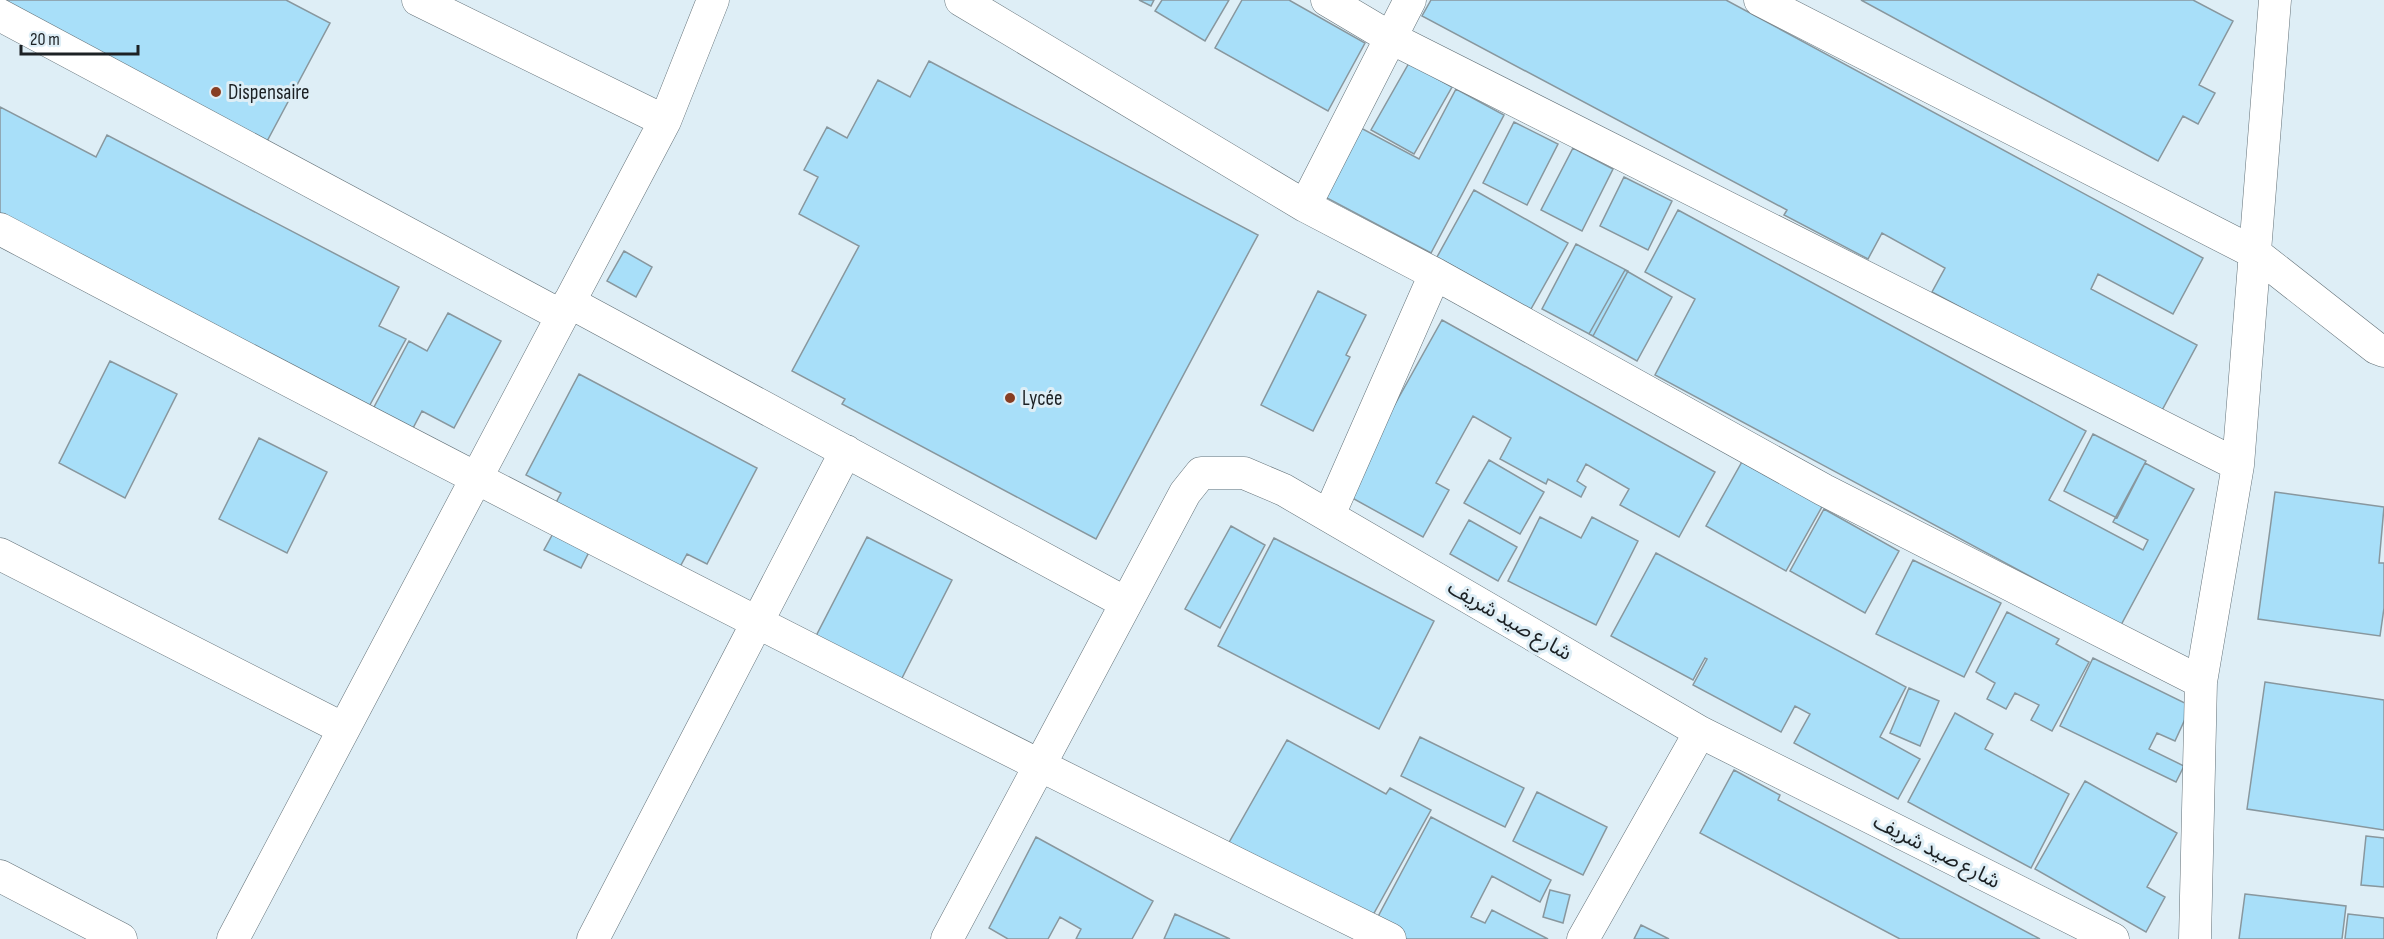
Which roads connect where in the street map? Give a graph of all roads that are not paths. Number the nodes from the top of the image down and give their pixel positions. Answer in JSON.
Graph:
{"nodes":[{"id":1,"x":418,"y":0,"type":"edge"},
{"id":2,"x":713,"y":0,"type":"edge"},
{"id":3,"x":961,"y":0,"type":"edge"},
{"id":4,"x":1327,"y":0,"type":"edge"},
{"id":5,"x":1410,"y":0,"type":"edge"},
{"id":6,"x":2275,"y":0,"type":"edge"},
{"id":7,"x":1773,"y":3,"type":"edge"},
{"id":8,"x":0,"y":15,"type":"edge"},
{"id":9,"x":1391,"y":38,"type":"junction"},
{"id":10,"x":665,"y":121,"type":"junction"},
{"id":11,"x":1305,"y":206,"type":"junction"},
{"id":12,"x":0,"y":229,"type":"edge"},
{"id":13,"x":2255,"y":253,"type":"junction"},
{"id":14,"x":1435,"y":274,"type":"junction"},
{"id":15,"x":565,"y":309,"type":"junction"},
{"id":16,"x":2384,"y":351,"type":"edge"},
{"id":17,"x":846,"y":451,"type":"junction"},
{"id":18,"x":2238,"y":465,"type":"junction"},
{"id":19,"x":475,"y":480,"type":"junction"},
{"id":20,"x":1329,"y":514,"type":"junction"},
{"id":21,"x":0,"y":554,"type":"edge"},
{"id":22,"x":1126,"y":603,"type":"junction"},
{"id":23,"x":757,"y":623,"type":"junction"},
{"id":24,"x":2201,"y":682,"type":"junction"},
{"id":25,"x":344,"y":729,"type":"junction"},
{"id":26,"x":1700,"y":732,"type":"junction"},
{"id":27,"x":1038,"y":766,"type":"junction"},
{"id":28,"x":0,"y":876,"type":"edge"},
{"id":29,"x":122,"y":939,"type":"edge"},
{"id":30,"x":233,"y":939,"type":"edge"},
{"id":31,"x":593,"y":939,"type":"edge"},
{"id":32,"x":947,"y":939,"type":"edge"},
{"id":33,"x":1390,"y":939,"type":"edge"},
{"id":34,"x":1583,"y":939,"type":"edge"},
{"id":35,"x":2113,"y":939,"type":"edge"},
{"id":36,"x":2195,"y":939,"type":"edge"}],
"edges":[{"from":1,"to":10,"type":"street"},
{"from":2,"to":10,"type":"street"},
{"from":3,"to":11,"type":"street"},
{"from":4,"to":9,"type":"street"},
{"from":5,"to":9,"type":"street"},
{"from":6,"to":13,"type":"street"},
{"from":7,"to":13,"type":"street"},
{"from":8,"to":15,"type":"street"},
{"from":9,"to":11,"type":"street"},
{"from":9,"to":18,"type":"street"},
{"from":10,"to":15,"type":"street"},
{"from":11,"to":14,"type":"street"},
{"from":12,"to":19,"type":"street"},
{"from":13,"to":16,"type":"street"},
{"from":13,"to":18,"type":"street"},
{"from":14,"to":20,"type":"street"},
{"from":14,"to":24,"type":"street"},
{"from":15,"to":17,"type":"street"},
{"from":15,"to":19,"type":"street"},
{"from":17,"to":22,"type":"street"},
{"from":17,"to":23,"type":"street"},
{"from":18,"to":24,"type":"street"},
{"from":19,"to":23,"type":"street"},
{"from":19,"to":25,"type":"street"},
{"from":20,"to":22,"type":"street","name":"شارع صيد شريف"},
{"from":20,"to":26,"type":"street","name":"شارع صيد شريف"},
{"from":21,"to":25,"type":"street"},
{"from":22,"to":27,"type":"street","name":"شارع صيد شريف"},
{"from":23,"to":27,"type":"street"},
{"from":23,"to":31,"type":"street"},
{"from":24,"to":36,"type":"street"},
{"from":25,"to":30,"type":"street"},
{"from":26,"to":34,"type":"street"},
{"from":26,"to":35,"type":"street","name":"شارع صيد شريف"},
{"from":27,"to":32,"type":"street","name":"شارع صيد شريف"},
{"from":27,"to":33,"type":"street"},
{"from":28,"to":29,"type":"street"}]}
